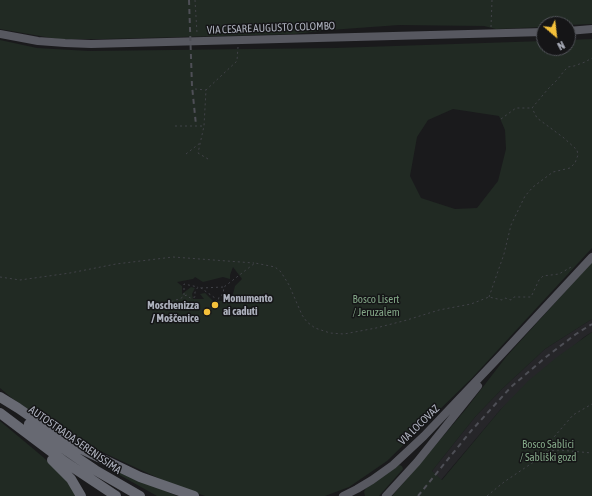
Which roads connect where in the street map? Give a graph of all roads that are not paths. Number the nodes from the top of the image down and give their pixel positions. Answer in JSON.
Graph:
{"nodes":[{"id":1,"x":592,"y":29,"type":"edge"},
{"id":2,"x":576,"y":30,"type":"edge"},
{"id":3,"x":536,"y":32,"type":"edge"},
{"id":4,"x":0,"y":34,"type":"edge"},
{"id":5,"x":589,"y":260,"type":"edge"},
{"id":6,"x":500,"y":356,"type":"junction"},
{"id":7,"x":0,"y":397,"type":"edge"},
{"id":8,"x":0,"y":400,"type":"edge"},
{"id":9,"x":0,"y":413,"type":"edge"},
{"id":10,"x":16,"y":425,"type":"junction"},
{"id":11,"x":80,"y":496,"type":"edge"},
{"id":12,"x":116,"y":496,"type":"edge"},
{"id":13,"x":140,"y":496,"type":"edge"},
{"id":14,"x":194,"y":496,"type":"edge"},
{"id":15,"x":345,"y":496,"type":"edge"},
{"id":16,"x":386,"y":496,"type":"edge"}],
"edges":[{"from":1,"to":2,"type":"main road"},
{"from":3,"to":4,"type":"main road","name":"VIA CESARE AUGUSTO COLOMBO"},
{"from":5,"to":6,"type":"main road","name":"VIA LOCOVAZ"},
{"from":6,"to":15,"type":"main road","name":"VIA LOCOVAZ"},
{"from":6,"to":16,"type":"main road","name":"VIA LOCOVAZ"},
{"from":7,"to":14,"type":"highway"},
{"from":8,"to":13,"type":"highway","name":"AUTOSTRADA SERENISSIMA"},
{"from":9,"to":10,"type":"highway","name":"AUTOSTRADA SERENISSIMA"},
{"from":10,"to":11,"type":"highway"},
{"from":10,"to":12,"type":"highway","name":"AUTOSTRADA SERENISSIMA"}]}
